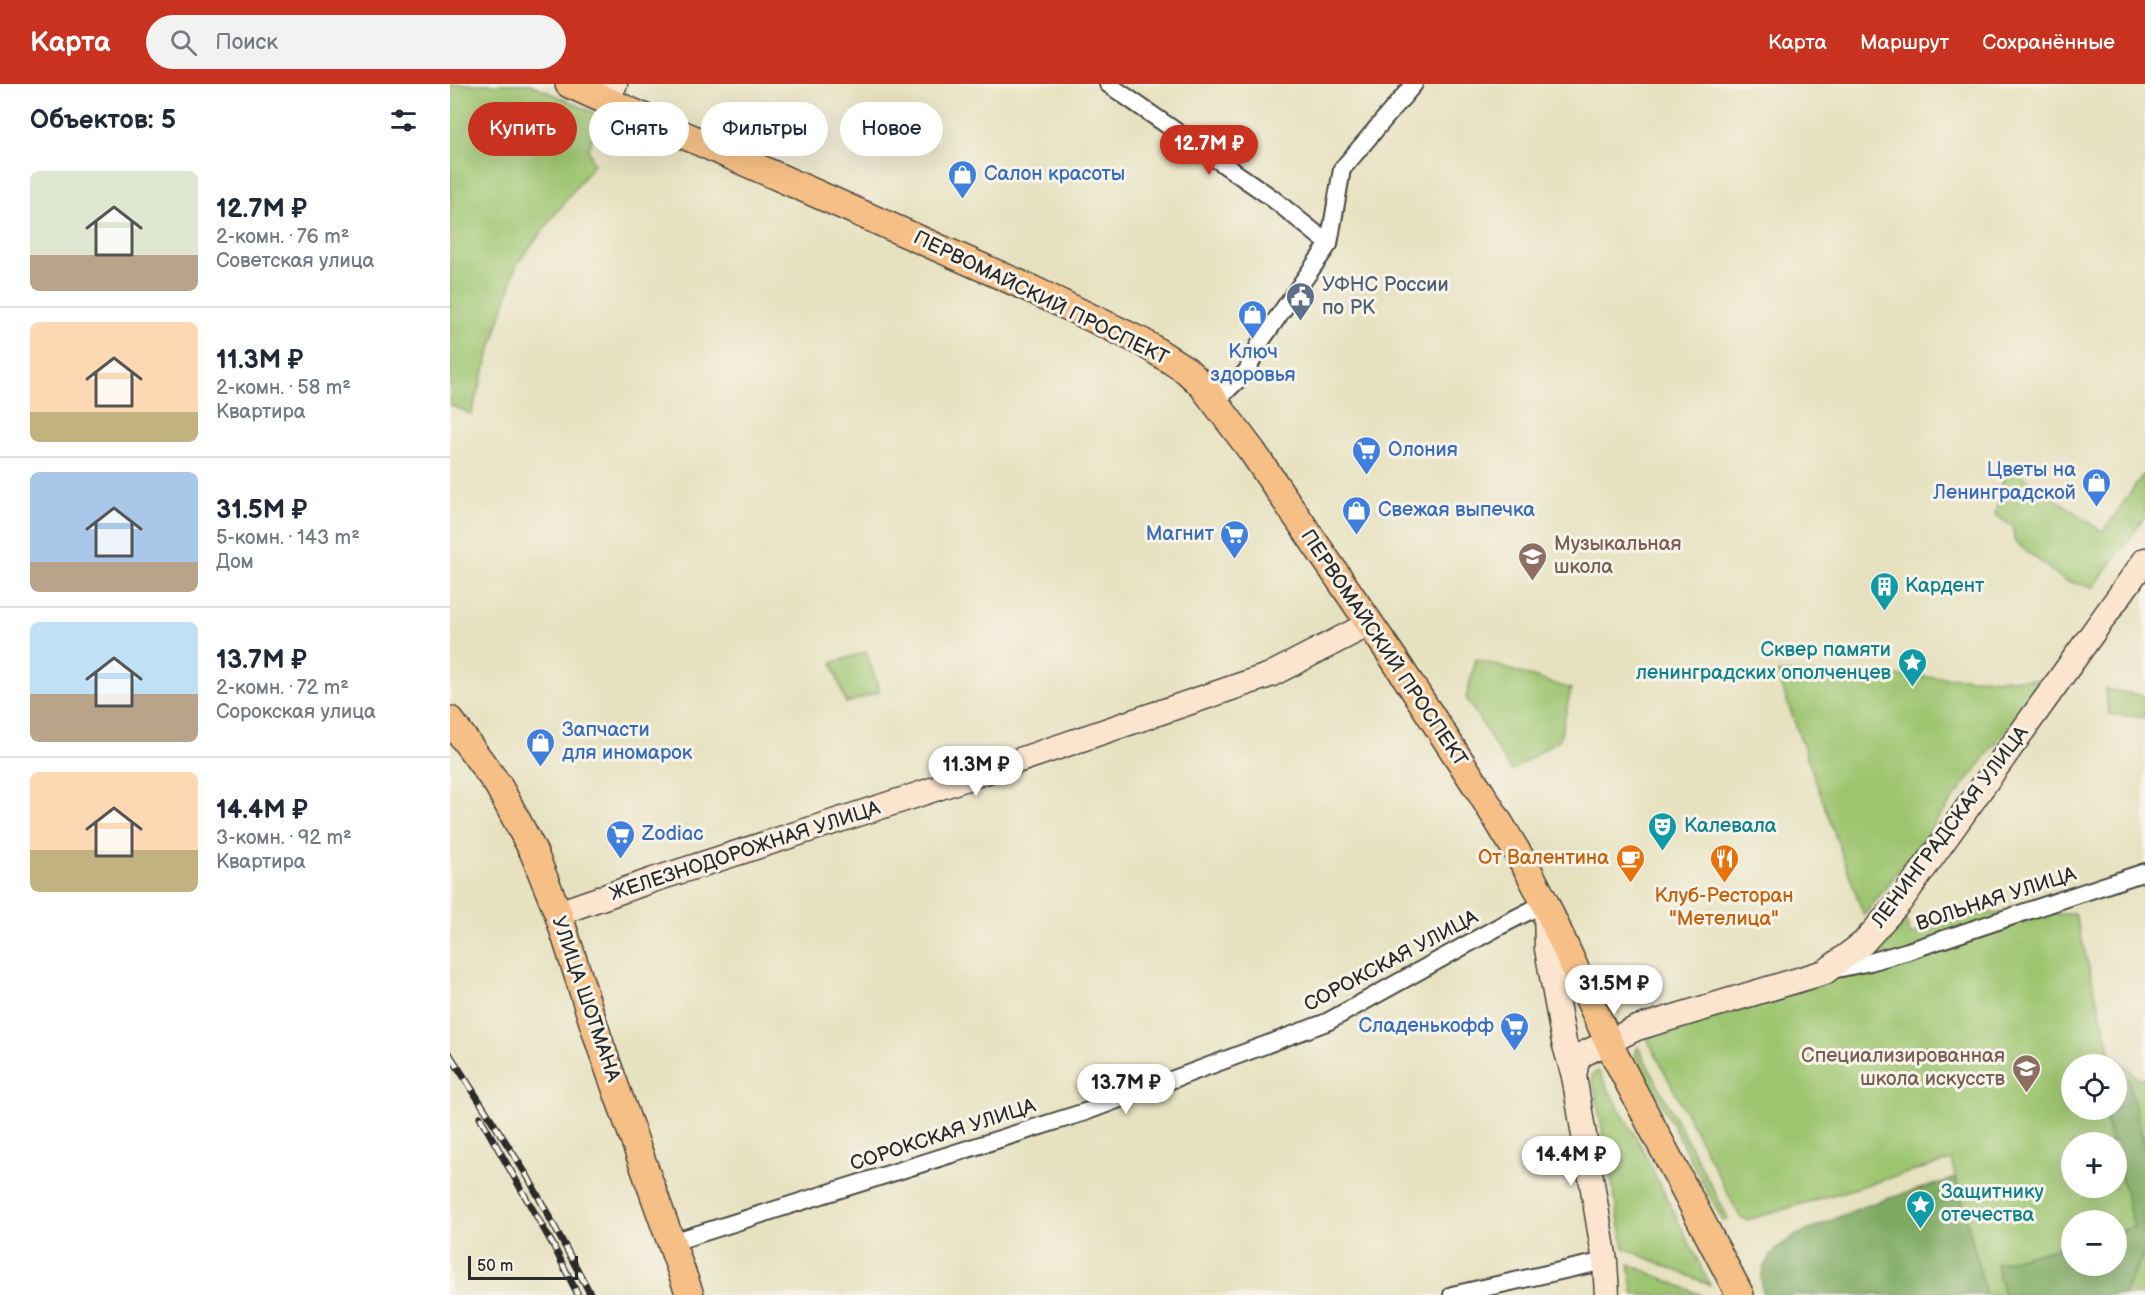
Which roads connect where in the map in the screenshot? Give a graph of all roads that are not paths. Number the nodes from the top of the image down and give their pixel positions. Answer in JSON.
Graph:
{"nodes":[{"id":1,"x":569,"y":84,"type":"edge"},
{"id":2,"x":1108,"y":84,"type":"edge"},
{"id":3,"x":1414,"y":84,"type":"edge"},
{"id":4,"x":611,"y":92,"type":"edge"},
{"id":5,"x":1329,"y":244,"type":"junction"},
{"id":6,"x":1216,"y":400,"type":"junction"},
{"id":7,"x":2145,"y":560,"type":"edge"},
{"id":8,"x":1369,"y":624,"type":"junction"},
{"id":9,"x":450,"y":720,"type":"edge"},
{"id":10,"x":2145,"y":872,"type":"edge"},
{"id":11,"x":1545,"y":903,"type":"junction"},
{"id":12,"x":558,"y":913,"type":"junction"},
{"id":13,"x":1825,"y":972,"type":"junction"},
{"id":14,"x":1608,"y":1042,"type":"junction"},
{"id":15,"x":1574,"y":1076,"type":"junction"},
{"id":16,"x":673,"y":1242,"type":"junction"},
{"id":17,"x":1605,"y":1261,"type":"junction"},
{"id":18,"x":690,"y":1295,"type":"edge"},
{"id":19,"x":1452,"y":1295,"type":"edge"},
{"id":20,"x":1607,"y":1295,"type":"edge"},
{"id":21,"x":1740,"y":1295,"type":"edge"}],
"edges":[{"from":1,"to":4,"type":"main road","name":"ПЕРВОМАЙСКИЙ ПРОСПЕКТ"},
{"from":2,"to":5,"type":"street"},
{"from":3,"to":5,"type":"street"},
{"from":4,"to":6,"type":"main road","name":"ПЕРВОМАЙСКИЙ ПРОСПЕКТ"},
{"from":5,"to":6,"type":"street"},
{"from":6,"to":8,"type":"main road","name":"ПЕРВОМАЙСКИЙ ПРОСПЕКТ"},
{"from":7,"to":13,"type":"street","name":"ЛЕНИНГРАДСКАЯ УЛИЦА"},
{"from":8,"to":11,"type":"main road","name":"ПЕРВОМАЙСКИЙ ПРОСПЕКТ"},
{"from":8,"to":12,"type":"street","name":"ЖЕЛЕЗНОДОРОЖНАЯ УЛИЦА"},
{"from":9,"to":12,"type":"main road","name":"УЛИЦА ШОТМАНА"},
{"from":10,"to":13,"type":"street","name":"ВОЛЬНАЯ УЛИЦА"},
{"from":11,"to":14,"type":"main road","name":"ПЕРВОМАЙСКИЙ ПРОСПЕКТ"},
{"from":11,"to":15,"type":"street","name":"ПЕРВОМАЙСКИЙ ПРОСПЕКТ"},
{"from":11,"to":16,"type":"street","name":"СОРОКСКАЯ УЛИЦА"},
{"from":12,"to":16,"type":"main road","name":"УЛИЦА ШОТМАНА"},
{"from":13,"to":14,"type":"street","name":"ЛЕНИНГРАДСКАЯ УЛИЦА"},
{"from":14,"to":15,"type":"street","name":"ЛЕНИНГРАДСКАЯ УЛИЦА"},
{"from":14,"to":21,"type":"main road","name":"ПЕРВОМАЙСКИЙ ПРОСПЕКТ"},
{"from":15,"to":17,"type":"street","name":"ПЕРВОМАЙСКИЙ ПРОСПЕКТ"},
{"from":16,"to":18,"type":"main road","name":"УЛИЦА ШОТМАНА"},
{"from":17,"to":19,"type":"street"},
{"from":17,"to":20,"type":"street","name":"ПЕРВОМАЙСКИЙ ПРОСПЕКТ"}]}
